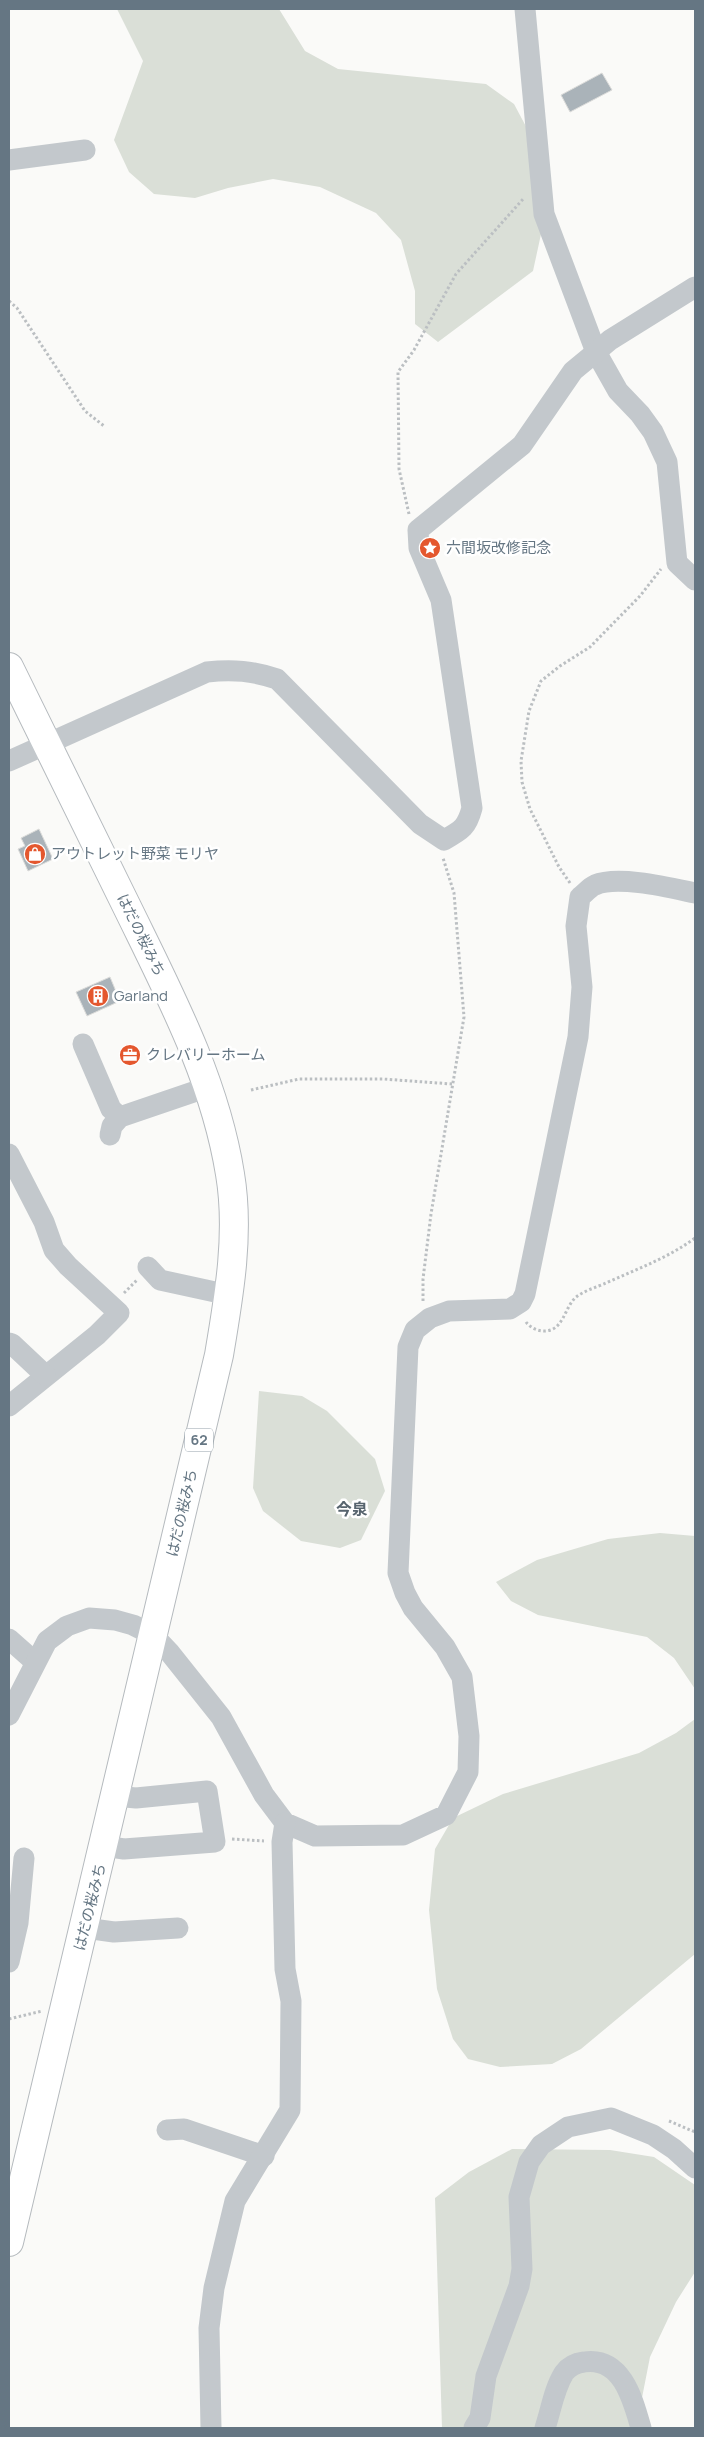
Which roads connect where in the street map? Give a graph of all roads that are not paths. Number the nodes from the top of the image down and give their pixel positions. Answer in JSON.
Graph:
{"nodes":[{"id":1,"x":525,"y":9,"type":"edge"},
{"id":2,"x":85,"y":150,"type":"dead end"},
{"id":3,"x":9,"y":160,"type":"edge"},
{"id":4,"x":695,"y":287,"type":"edge"},
{"id":5,"x":596,"y":352,"type":"junction"},
{"id":6,"x":695,"y":580,"type":"edge"},
{"id":7,"x":9,"y":667,"type":"edge"},
{"id":8,"x":47,"y":744,"type":"junction"},
{"id":9,"x":9,"y":761,"type":"edge"},
{"id":10,"x":695,"y":892,"type":"edge"},
{"id":11,"x":83,"y":1044,"type":"dead end"},
{"id":12,"x":208,"y":1087,"type":"junction"},
{"id":13,"x":9,"y":1154,"type":"edge"},
{"id":14,"x":148,"y":1268,"type":"road end"},
{"id":15,"x":229,"y":1295,"type":"junction"},
{"id":16,"x":9,"y":1343,"type":"edge"},
{"id":17,"x":45,"y":1376,"type":"junction"},
{"id":18,"x":9,"y":1406,"type":"edge"},
{"id":19,"x":153,"y":1635,"type":"junction"},
{"id":20,"x":9,"y":1639,"type":"edge"},
{"id":21,"x":35,"y":1662,"type":"junction"},
{"id":22,"x":9,"y":1715,"type":"edge"},
{"id":23,"x":116,"y":1796,"type":"junction"},
{"id":24,"x":285,"y":1823,"type":"junction"},
{"id":25,"x":104,"y":1846,"type":"junction"},
{"id":26,"x":24,"y":1858,"type":"dead end"},
{"id":27,"x":13,"y":1924,"type":"edge"},
{"id":28,"x":84,"y":1928,"type":"junction"},
{"id":29,"x":178,"y":1928,"type":"dead end"},
{"id":30,"x":9,"y":1962,"type":"edge"},
{"id":31,"x":179,"y":2125,"type":"dead end"},
{"id":32,"x":264,"y":2156,"type":"junction"},
{"id":33,"x":695,"y":2168,"type":"edge"},
{"id":34,"x":9,"y":2242,"type":"edge"},
{"id":35,"x":211,"y":2428,"type":"edge"},
{"id":36,"x":474,"y":2428,"type":"edge"},
{"id":37,"x":545,"y":2428,"type":"edge"},
{"id":38,"x":641,"y":2428,"type":"edge"}],
"edges":[{"from":1,"to":5,"type":"street"},
{"from":2,"to":3,"type":"street"},
{"from":4,"to":5,"type":"street"},
{"from":5,"to":6,"type":"street"},
{"from":5,"to":8,"type":"street"},
{"from":7,"to":8,"type":"main road","name":"はだの桜みち","number":"62"},
{"from":8,"to":9,"type":"street"},
{"from":8,"to":12,"type":"main road","name":"はだの桜みち","number":"62"},
{"from":10,"to":24,"type":"street"},
{"from":11,"to":12,"type":"street"},
{"from":12,"to":15,"type":"main road","name":"はだの桜みち","number":"62"},
{"from":13,"to":17,"type":"street"},
{"from":14,"to":15,"type":"street"},
{"from":15,"to":19,"type":"main road","name":"はだの桜みち","number":"62"},
{"from":16,"to":17,"type":"street"},
{"from":17,"to":18,"type":"street"},
{"from":19,"to":21,"type":"street"},
{"from":19,"to":23,"type":"main road","name":"はだの桜みち","number":"62"},
{"from":19,"to":24,"type":"street"},
{"from":20,"to":21,"type":"street"},
{"from":21,"to":22,"type":"street"},
{"from":23,"to":25,"type":"main road","name":"はだの桜みち","number":"62"},
{"from":23,"to":25,"type":"street"},
{"from":24,"to":32,"type":"street"},
{"from":25,"to":28,"type":"main road","name":"はだの桜みち","number":"62"},
{"from":26,"to":27,"type":"street"},
{"from":27,"to":30,"type":"street"},
{"from":28,"to":29,"type":"street"},
{"from":28,"to":34,"type":"main road","name":"はだの桜みち","number":"62"},
{"from":31,"to":32,"type":"street"},
{"from":32,"to":35,"type":"street"},
{"from":33,"to":36,"type":"street"},
{"from":37,"to":38,"type":"street"}]}
